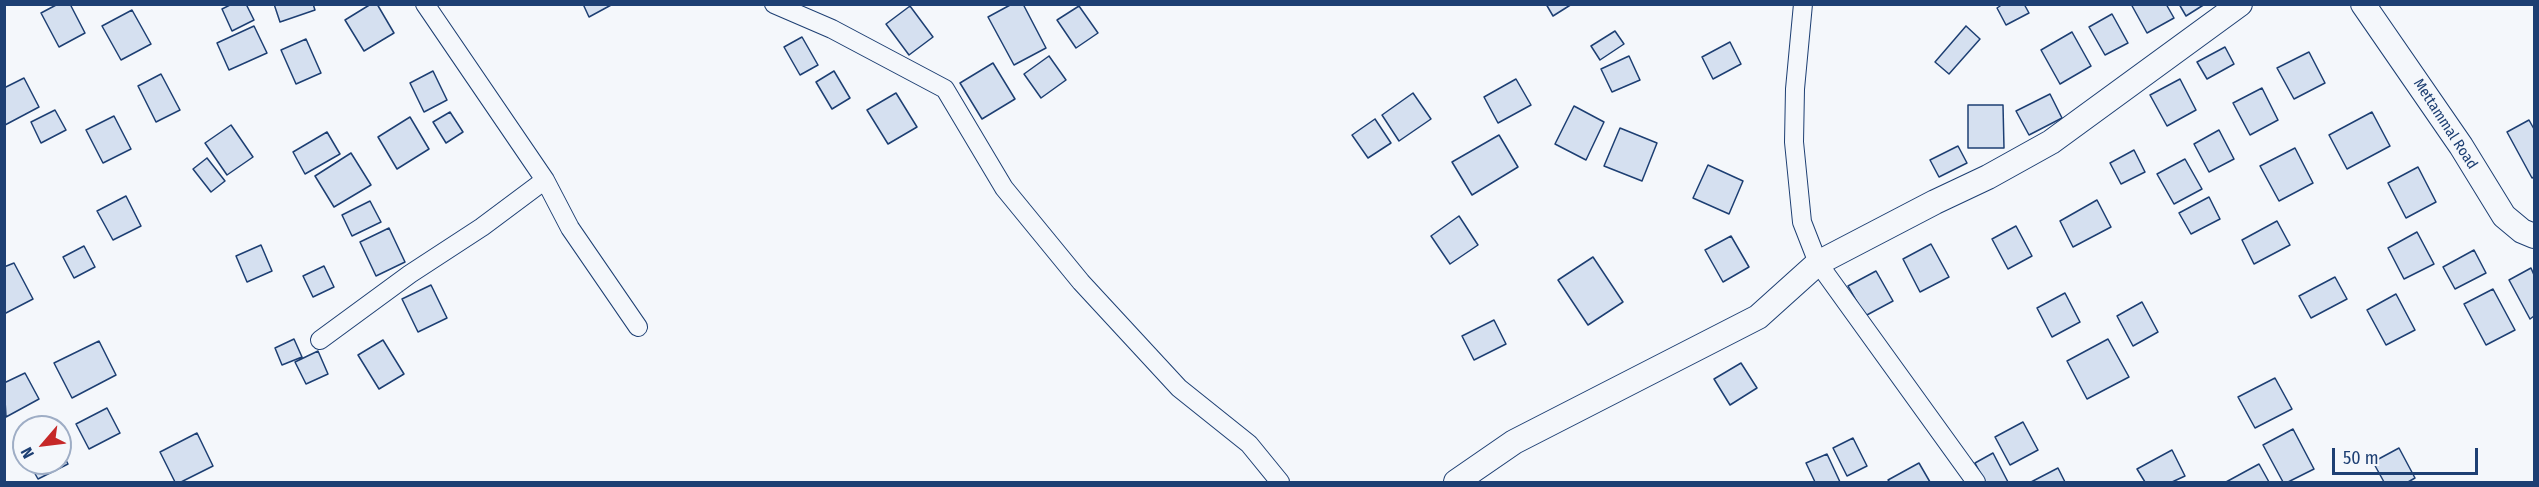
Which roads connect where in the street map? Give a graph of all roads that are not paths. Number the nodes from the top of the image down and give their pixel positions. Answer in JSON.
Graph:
{"nodes":[{"id":1,"x":425,"y":4,"type":"edge"},
{"id":2,"x":774,"y":4,"type":"edge"},
{"id":3,"x":1803,"y":4,"type":"edge"},
{"id":4,"x":2240,"y":4,"type":"edge"},
{"id":5,"x":2363,"y":4,"type":"edge"},
{"id":6,"x":545,"y":180,"type":"junction"},
{"id":7,"x":2535,"y":236,"type":"edge"},
{"id":8,"x":1818,"y":263,"type":"junction"},
{"id":9,"x":638,"y":327,"type":"dead end"},
{"id":10,"x":320,"y":340,"type":"dead end"},
{"id":11,"x":1280,"y":483,"type":"edge"},
{"id":12,"x":1456,"y":483,"type":"edge"},
{"id":13,"x":1976,"y":483,"type":"edge"}],
"edges":[{"from":1,"to":6,"type":"street"},
{"from":2,"to":11,"type":"street"},
{"from":3,"to":8,"type":"street"},
{"from":4,"to":8,"type":"main road"},
{"from":5,"to":7,"type":"main road","name":"Mettammal Road"},
{"from":6,"to":9,"type":"street"},
{"from":6,"to":10,"type":"street"},
{"from":8,"to":12,"type":"main road"},
{"from":8,"to":13,"type":"street"}]}
